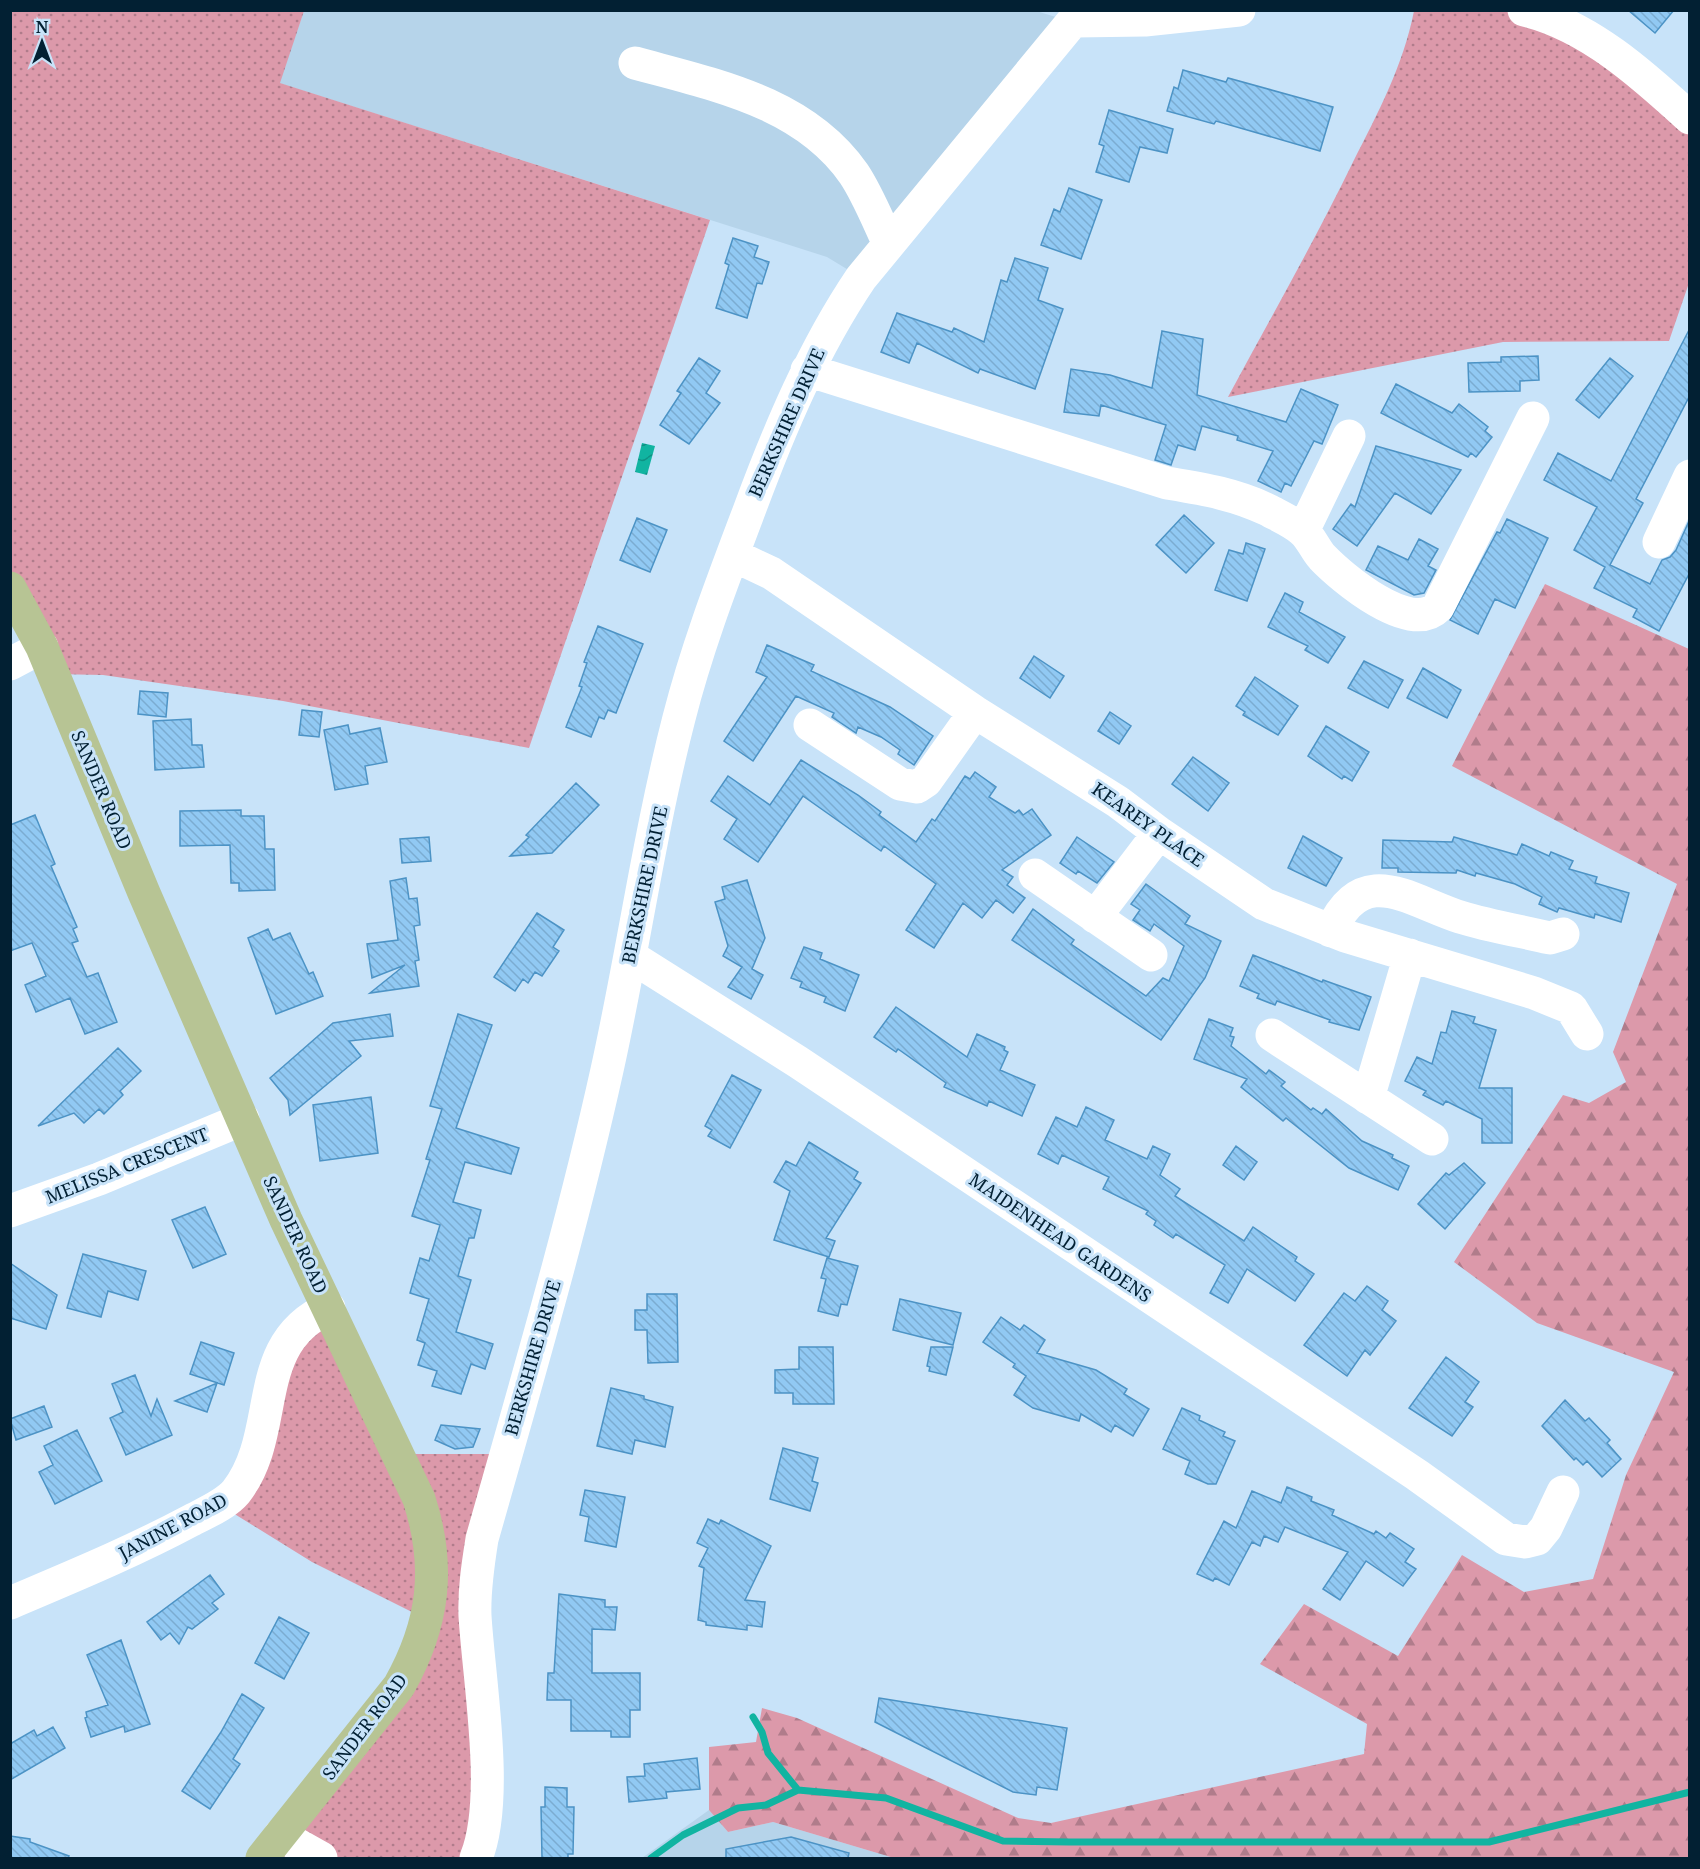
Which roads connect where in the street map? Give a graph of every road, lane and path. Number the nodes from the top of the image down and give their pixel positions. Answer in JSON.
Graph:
{"nodes":[{"id":1,"x":1239,"y":10,"type":"edge"},
{"id":2,"x":1524,"y":10,"type":"edge"},
{"id":3,"x":1078,"y":16,"type":"edge"},
{"id":4,"x":635,"y":63,"type":"dead end"},
{"id":5,"x":1689,"y":118,"type":"edge"},
{"id":6,"x":889,"y":244,"type":"junction"},
{"id":7,"x":807,"y":370,"type":"junction"},
{"id":8,"x":1533,"y":418,"type":"dead end"},
{"id":9,"x":1349,"y":436,"type":"dead end"},
{"id":10,"x":1689,"y":476,"type":"edge"},
{"id":11,"x":1303,"y":531,"type":"junction"},
{"id":12,"x":1659,"y":542,"type":"dead end"},
{"id":13,"x":733,"y":555,"type":"junction"},
{"id":14,"x":10,"y":588,"type":"edge"},
{"id":15,"x":42,"y":647,"type":"junction"},
{"id":16,"x":10,"y":664,"type":"edge"},
{"id":17,"x":975,"y":712,"type":"junction"},
{"id":18,"x":810,"y":725,"type":"dead end"},
{"id":19,"x":1159,"y":833,"type":"junction"},
{"id":20,"x":1035,"y":875,"type":"dead end"},
{"id":21,"x":1095,"y":917,"type":"junction"},
{"id":22,"x":1331,"y":931,"type":"junction"},
{"id":23,"x":1563,"y":934,"type":"dead end"},
{"id":24,"x":1151,"y":955,"type":"dead end"},
{"id":25,"x":1410,"y":955,"type":"junction"},
{"id":26,"x":630,"y":956,"type":"junction"},
{"id":27,"x":1587,"y":1034,"type":"dead end"},
{"id":28,"x":1272,"y":1035,"type":"dead end"},
{"id":29,"x":1368,"y":1098,"type":"junction"},
{"id":30,"x":243,"y":1119,"type":"junction"},
{"id":31,"x":1432,"y":1140,"type":"dead end"},
{"id":32,"x":10,"y":1211,"type":"edge"},
{"id":33,"x":329,"y":1308,"type":"junction"},
{"id":34,"x":1563,"y":1492,"type":"dead end"},
{"id":35,"x":10,"y":1603,"type":"edge"},
{"id":36,"x":271,"y":1847,"type":"edge"},
{"id":37,"x":321,"y":1858,"type":"edge"},
{"id":38,"x":476,"y":1858,"type":"edge"}],
"edges":[{"from":1,"to":3,"type":"street"},
{"from":2,"to":5,"type":"street"},
{"from":3,"to":6,"type":"street","name":"BERKSHIRE DRIVE"},
{"from":4,"to":6,"type":"street"},
{"from":6,"to":7,"type":"street","name":"BERKSHIRE DRIVE"},
{"from":7,"to":11,"type":"street"},
{"from":7,"to":13,"type":"street","name":"BERKSHIRE DRIVE"},
{"from":8,"to":11,"type":"street"},
{"from":9,"to":11,"type":"street"},
{"from":10,"to":12,"type":"street"},
{"from":13,"to":17,"type":"street","name":"KEAREY PLACE"},
{"from":13,"to":26,"type":"street","name":"BERKSHIRE DRIVE"},
{"from":14,"to":15,"type":"main road","name":"SANDER ROAD"},
{"from":15,"to":16,"type":"street"},
{"from":15,"to":30,"type":"main road","name":"SANDER ROAD"},
{"from":17,"to":18,"type":"street"},
{"from":17,"to":19,"type":"street","name":"KEAREY PLACE"},
{"from":19,"to":21,"type":"street"},
{"from":19,"to":22,"type":"street","name":"KEAREY PLACE"},
{"from":20,"to":21,"type":"street"},
{"from":21,"to":24,"type":"street"},
{"from":22,"to":23,"type":"street"},
{"from":22,"to":25,"type":"street","name":"KEAREY PLACE"},
{"from":25,"to":27,"type":"street","name":"KEAREY PLACE"},
{"from":25,"to":29,"type":"street"},
{"from":26,"to":34,"type":"street","name":"MAIDENHEAD GARDENS"},
{"from":26,"to":38,"type":"street","name":"BERKSHIRE DRIVE"},
{"from":28,"to":29,"type":"street"},
{"from":29,"to":31,"type":"street"},
{"from":30,"to":32,"type":"street","name":"MELISSA CRESCENT"},
{"from":30,"to":33,"type":"main road","name":"SANDER ROAD"},
{"from":33,"to":35,"type":"street","name":"JANINE ROAD"},
{"from":33,"to":36,"type":"main road","name":"SANDER ROAD"},
{"from":36,"to":37,"type":"street"}]}
